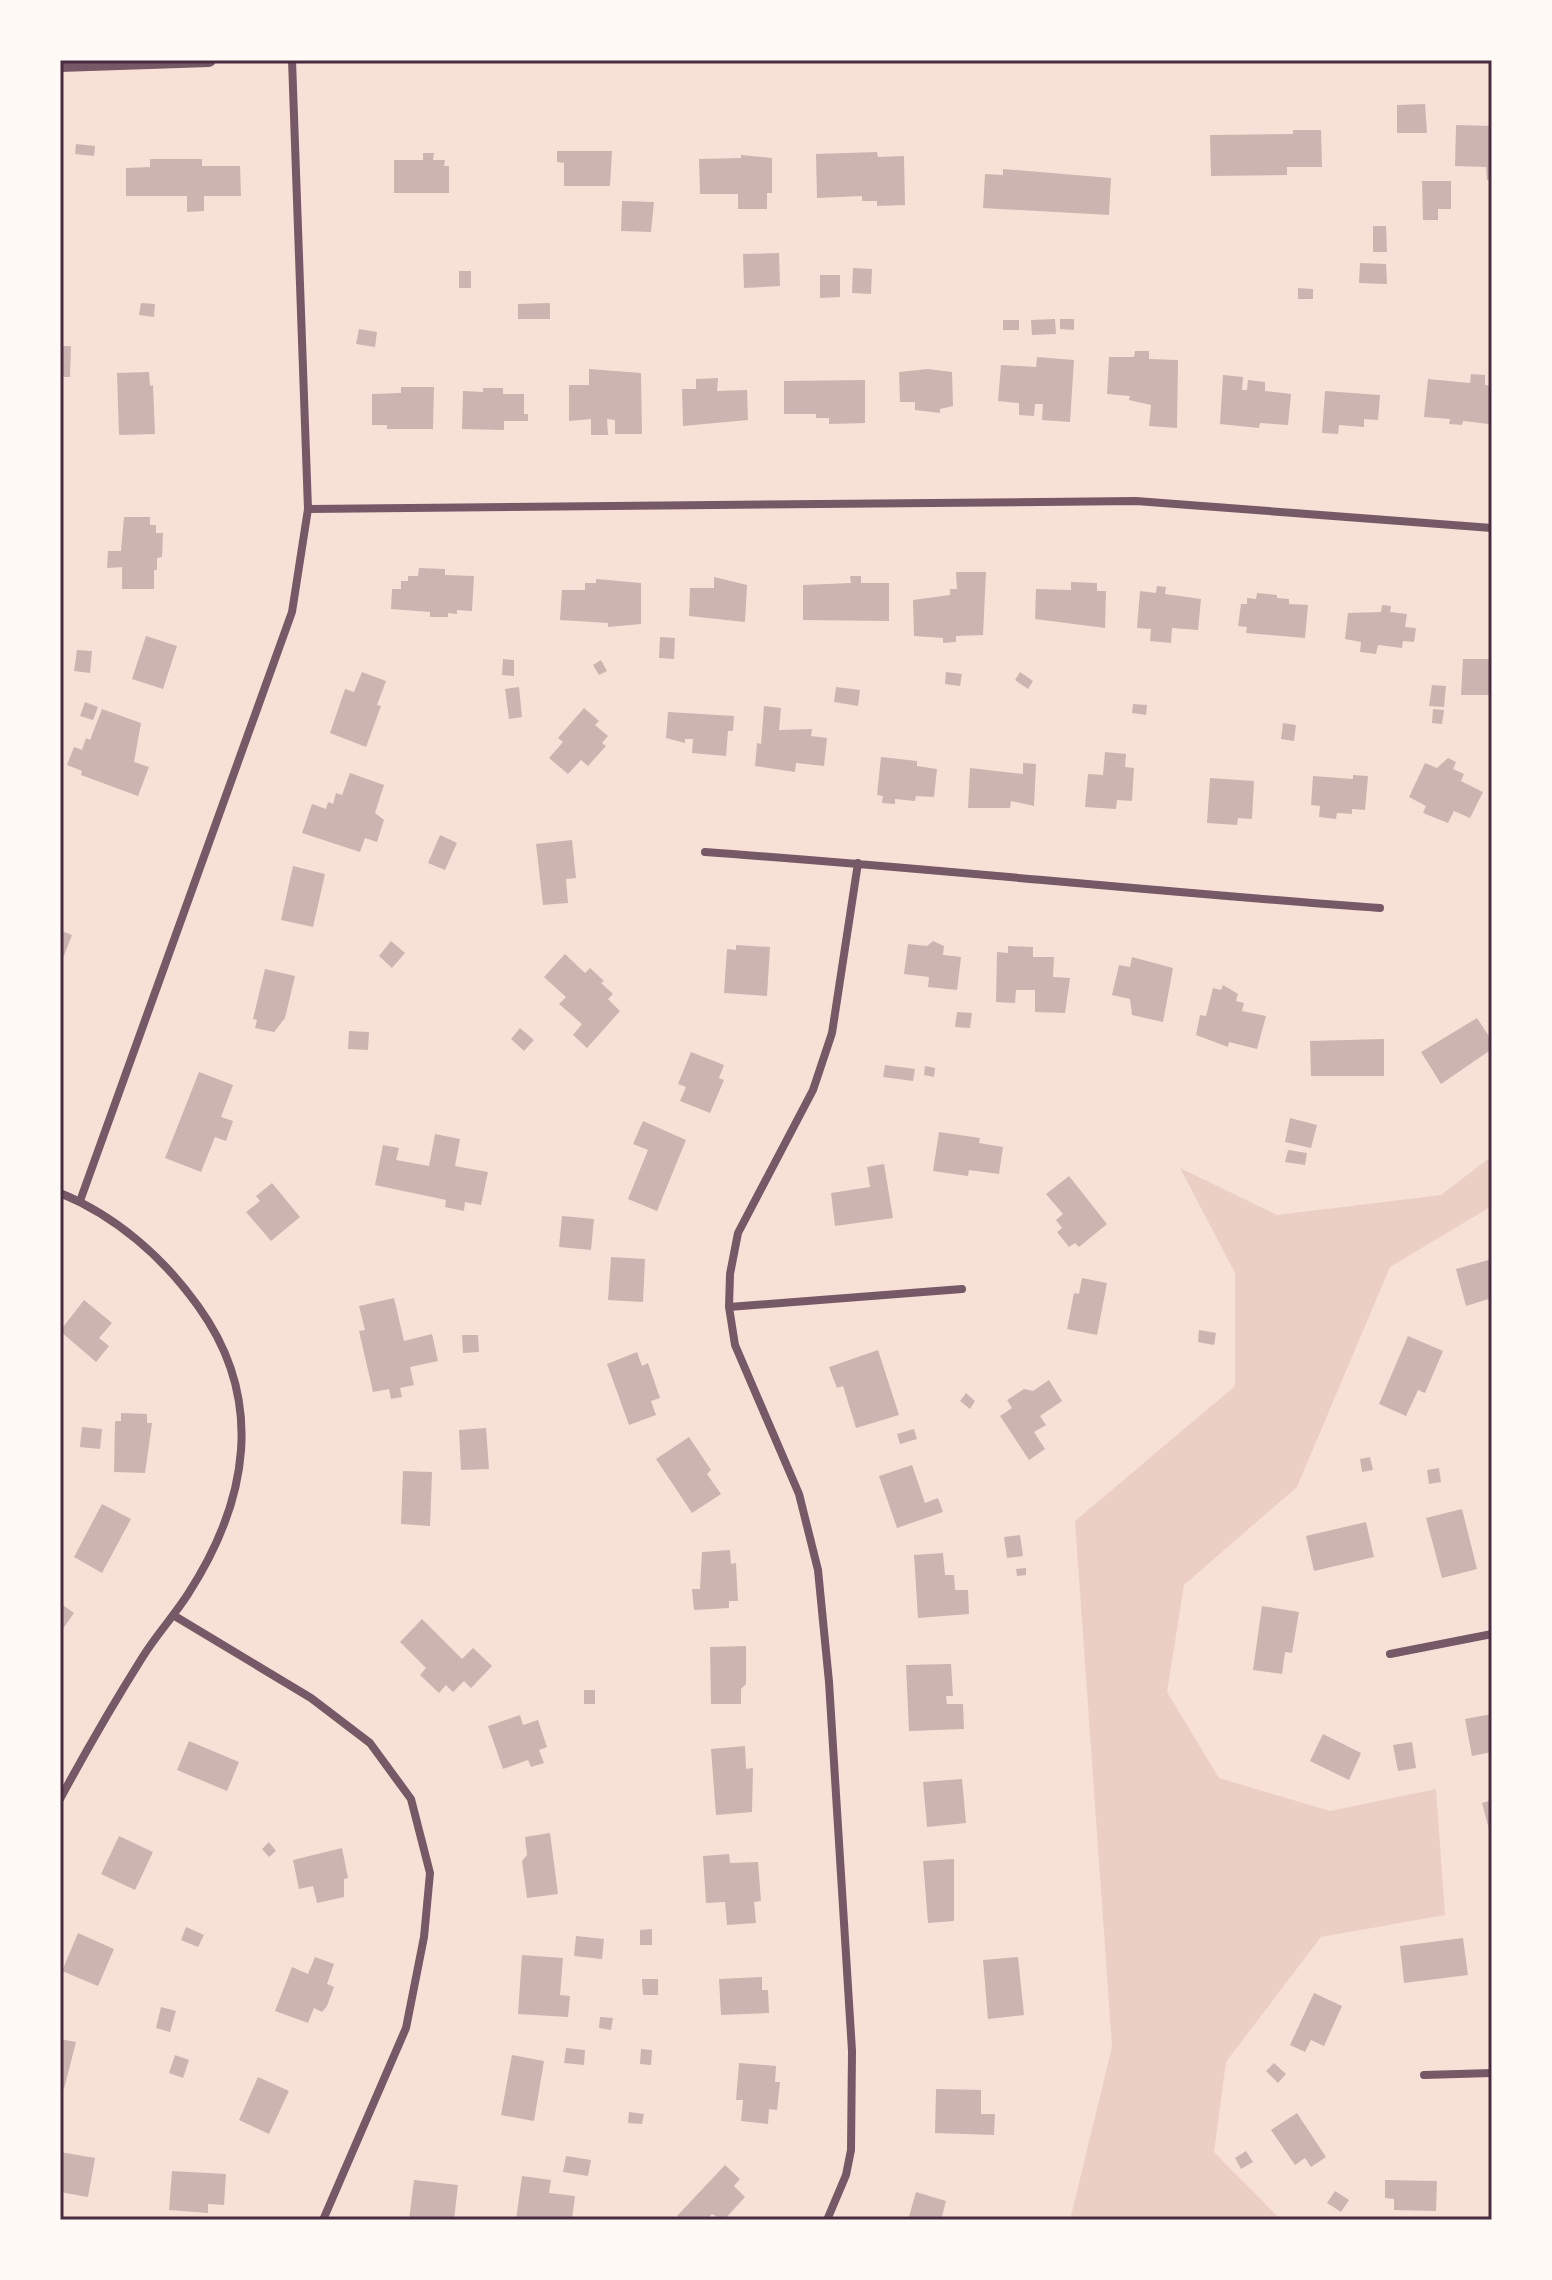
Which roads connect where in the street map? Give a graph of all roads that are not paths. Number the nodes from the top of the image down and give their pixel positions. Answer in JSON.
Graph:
{"nodes":[{"id":1,"x":209,"y":60,"type":"edge"},
{"id":2,"x":292,"y":60,"type":"edge"},
{"id":3,"x":60,"y":65,"type":"edge"},
{"id":4,"x":308,"y":509,"type":"junction"},
{"id":5,"x":1492,"y":528,"type":"edge"},
{"id":6,"x":705,"y":852,"type":"dead end"},
{"id":7,"x":858,"y":863,"type":"junction"},
{"id":8,"x":1380,"y":908,"type":"dead end"},
{"id":9,"x":60,"y":1193,"type":"edge"},
{"id":10,"x":80,"y":1201,"type":"junction"},
{"id":11,"x":962,"y":1289,"type":"dead end"},
{"id":12,"x":729,"y":1307,"type":"junction"},
{"id":13,"x":173,"y":1615,"type":"junction"},
{"id":14,"x":1492,"y":1634,"type":"edge"},
{"id":15,"x":1390,"y":1654,"type":"dead end"},
{"id":16,"x":60,"y":1799,"type":"edge"},
{"id":17,"x":1492,"y":2073,"type":"edge"},
{"id":18,"x":1424,"y":2075,"type":"dead end"},
{"id":19,"x":323,"y":2220,"type":"edge"},
{"id":20,"x":827,"y":2220,"type":"edge"}],
"edges":[{"from":1,"to":3,"type":"street"},
{"from":2,"to":4,"type":"street"},
{"from":4,"to":5,"type":"street"},
{"from":4,"to":10,"type":"street"},
{"from":6,"to":7,"type":"street"},
{"from":7,"to":8,"type":"street"},
{"from":7,"to":12,"type":"street"},
{"from":9,"to":10,"type":"street"},
{"from":10,"to":13,"type":"street"},
{"from":11,"to":12,"type":"street"},
{"from":12,"to":20,"type":"street"},
{"from":13,"to":16,"type":"street"},
{"from":13,"to":19,"type":"street"},
{"from":14,"to":15,"type":"street"},
{"from":17,"to":18,"type":"street"}]}
